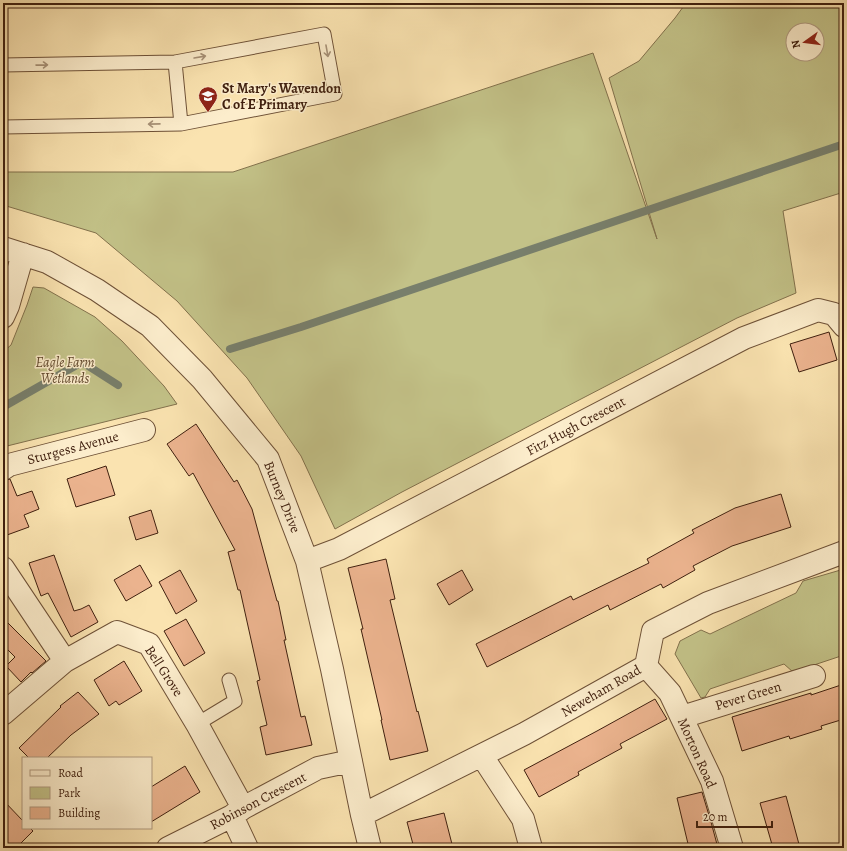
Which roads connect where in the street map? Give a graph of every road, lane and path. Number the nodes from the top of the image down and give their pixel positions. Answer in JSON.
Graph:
{"nodes":[{"id":1,"x":175,"y":62,"type":"junction"},
{"id":2,"x":3,"y":65,"type":"edge"},
{"id":3,"x":181,"y":124,"type":"junction"},
{"id":4,"x":3,"y":127,"type":"edge"},
{"id":5,"x":3,"y":248,"type":"edge"},
{"id":6,"x":24,"y":254,"type":"junction"},
{"id":7,"x":3,"y":317,"type":"edge"},
{"id":8,"x":844,"y":326,"type":"edge"},
{"id":9,"x":144,"y":430,"type":"dead end"},
{"id":10,"x":3,"y":469,"type":"edge"},
{"id":11,"x":844,"y":552,"type":"edge"},
{"id":12,"x":307,"y":561,"type":"junction"},
{"id":13,"x":3,"y":568,"type":"edge"},
{"id":14,"x":65,"y":661,"type":"junction"},
{"id":15,"x":646,"y":666,"type":"junction"},
{"id":16,"x":814,"y":676,"type":"dead end"},
{"id":17,"x":229,"y":680,"type":"dead end"},
{"id":18,"x":3,"y":714,"type":"edge"},
{"id":19,"x":682,"y":717,"type":"junction"},
{"id":20,"x":197,"y":724,"type":"junction"},
{"id":21,"x":482,"y":756,"type":"junction"},
{"id":22,"x":351,"y":761,"type":"junction"},
{"id":23,"x":237,"y":812,"type":"junction"},
{"id":24,"x":362,"y":815,"type":"junction"},
{"id":25,"x":168,"y":848,"type":"edge"},
{"id":26,"x":247,"y":848,"type":"edge"},
{"id":27,"x":370,"y":848,"type":"edge"},
{"id":28,"x":531,"y":848,"type":"edge"},
{"id":29,"x":732,"y":848,"type":"edge"}],
"edges":[{"from":2,"to":1,"type":"lane","one_way":true},
{"from":1,"to":3,"type":"lane"},
{"from":1,"to":3,"type":"lane","one_way":true},
{"from":3,"to":4,"type":"lane","one_way":true},
{"from":5,"to":6,"type":"street","name":"Burney Drive"},
{"from":6,"to":7,"type":"street"},
{"from":6,"to":12,"type":"street","name":"Burney Drive"},
{"from":8,"to":12,"type":"street","name":"Fitz Hugh Crescent"},
{"from":9,"to":10,"type":"street","name":"Sturgess Avenue"},
{"from":11,"to":15,"type":"street","name":"Neweham Road"},
{"from":12,"to":22,"type":"street","name":"Burney Drive"},
{"from":13,"to":14,"type":"street"},
{"from":14,"to":18,"type":"street","name":"Bell Grove"},
{"from":14,"to":20,"type":"street","name":"Bell Grove"},
{"from":15,"to":19,"type":"street","name":"Morton Road"},
{"from":15,"to":21,"type":"street","name":"Neweham Road"},
{"from":16,"to":19,"type":"street","name":"Pever Green"},
{"from":17,"to":20,"type":"lane"},
{"from":19,"to":29,"type":"street","name":"Morton Road"},
{"from":20,"to":23,"type":"street","name":"Bell Grove"},
{"from":21,"to":24,"type":"street","name":"Neweham Road"},
{"from":21,"to":28,"type":"street"},
{"from":22,"to":23,"type":"street","name":"Robinson Crescent"},
{"from":22,"to":24,"type":"street","name":"Burney Drive"},
{"from":23,"to":25,"type":"street","name":"Robinson Crescent"},
{"from":23,"to":26,"type":"street","name":"Bell Grove"},
{"from":24,"to":27,"type":"street","name":"Burney Drive"}]}
